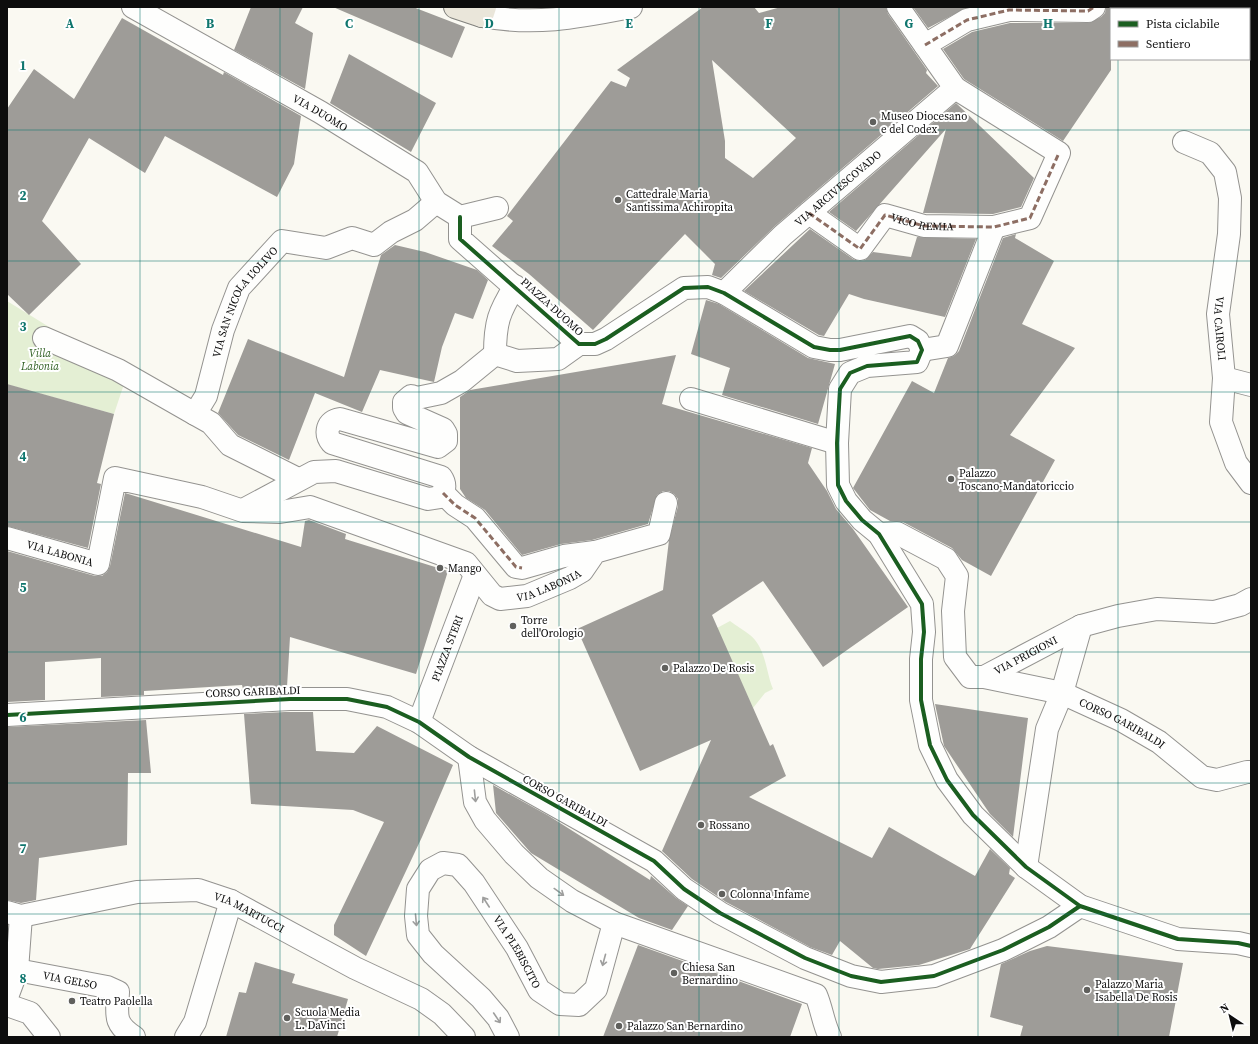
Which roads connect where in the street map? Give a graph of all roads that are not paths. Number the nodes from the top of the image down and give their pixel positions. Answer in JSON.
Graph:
{"nodes":[{"id":1,"x":133,"y":7,"type":"edge"},
{"id":2,"x":455,"y":7,"type":"edge"},
{"id":3,"x":631,"y":7,"type":"edge"},
{"id":4,"x":898,"y":7,"type":"edge"},
{"id":5,"x":1094,"y":7,"type":"edge"},
{"id":6,"x":484,"y":11,"type":"edge"},
{"id":7,"x":925,"y":46,"type":"junction"},
{"id":8,"x":955,"y":88,"type":"junction"},
{"id":9,"x":1184,"y":142,"type":"dead end"},
{"id":10,"x":436,"y":202,"type":"junction"},
{"id":11,"x":497,"y":208,"type":"dead end"},
{"id":12,"x":809,"y":213,"type":"junction"},
{"id":13,"x":460,"y":217,"type":"junction"},
{"id":14,"x":994,"y":227,"type":"junction"},
{"id":15,"x":515,"y":286,"type":"junction"},
{"id":16,"x":724,"y":293,"type":"junction"},
{"id":17,"x":44,"y":338,"type":"dead end"},
{"id":18,"x":579,"y":344,"type":"junction"},
{"id":19,"x":922,"y":350,"type":"junction"},
{"id":20,"x":495,"y":354,"type":"junction"},
{"id":21,"x":1224,"y":378,"type":"junction"},
{"id":22,"x":1251,"y":385,"type":"edge"},
{"id":23,"x":692,"y":399,"type":"dead end"},
{"id":24,"x":195,"y":414,"type":"junction"},
{"id":25,"x":837,"y":443,"type":"junction"},
{"id":26,"x":298,"y":479,"type":"junction"},
{"id":27,"x":1251,"y":483,"type":"edge"},
{"id":28,"x":443,"y":493,"type":"junction"},
{"id":29,"x":666,"y":503,"type":"dead end"},
{"id":30,"x":243,"y":510,"type":"junction"},
{"id":31,"x":879,"y":534,"type":"junction"},
{"id":32,"x":7,"y":538,"type":"edge"},
{"id":33,"x":595,"y":552,"type":"junction"},
{"id":34,"x":475,"y":575,"type":"junction"},
{"id":35,"x":1251,"y":599,"type":"edge"},
{"id":36,"x":1080,"y":626,"type":"junction"},
{"id":37,"x":984,"y":677,"type":"junction"},
{"id":38,"x":1062,"y":693,"type":"junction"},
{"id":39,"x":7,"y":714,"type":"edge"},
{"id":40,"x":419,"y":722,"type":"junction"},
{"id":41,"x":469,"y":757,"type":"junction"},
{"id":42,"x":1251,"y":772,"type":"edge"},
{"id":43,"x":1026,"y":867,"type":"junction"},
{"id":44,"x":231,"y":901,"type":"junction"},
{"id":45,"x":1080,"y":906,"type":"junction"},
{"id":46,"x":14,"y":914,"type":"edge"},
{"id":47,"x":614,"y":923,"type":"junction"},
{"id":48,"x":1251,"y":946,"type":"edge"},
{"id":49,"x":17,"y":970,"type":"junction"},
{"id":50,"x":7,"y":996,"type":"edge"},
{"id":51,"x":7,"y":1005,"type":"edge"},
{"id":52,"x":49,"y":1037,"type":"edge"},
{"id":53,"x":134,"y":1037,"type":"edge"},
{"id":54,"x":186,"y":1037,"type":"edge"},
{"id":55,"x":464,"y":1037,"type":"edge"},
{"id":56,"x":508,"y":1037,"type":"edge"},
{"id":57,"x":830,"y":1037,"type":"edge"}],
"edges":[{"from":1,"to":10,"type":"street","name":"VIA DUOMO"},
{"from":2,"to":6,"type":"main road"},
{"from":3,"to":6,"type":"street"},
{"from":4,"to":7,"type":"street"},
{"from":5,"to":7,"type":"street"},
{"from":7,"to":8,"type":"street"},
{"from":8,"to":12,"type":"street","name":"VIA ARCIVESCOVADO"},
{"from":8,"to":14,"type":"street","name":"VICO REMIA"},
{"from":9,"to":21,"type":"street","name":"VIA CAIROLI"},
{"from":10,"to":13,"type":"street","name":"VIA DUOMO"},
{"from":10,"to":24,"type":"street","name":"VIA SAN NICOLA L'OLIVO"},
{"from":11,"to":13,"type":"street"},
{"from":12,"to":14,"type":"street","name":"VICO REMIA"},
{"from":12,"to":16,"type":"street","name":"VIA ARCIVESCOVADO"},
{"from":13,"to":15,"type":"street","name":"PIAZZA DUOMO"},
{"from":14,"to":19,"type":"street"},
{"from":15,"to":18,"type":"street","name":"PIAZZA DUOMO"},
{"from":15,"to":20,"type":"street"},
{"from":16,"to":18,"type":"street","name":"PIAZZA DUOMO"},
{"from":16,"to":19,"type":"street","name":"PIAZZA DUOMO"},
{"from":17,"to":24,"type":"street"},
{"from":18,"to":20,"type":"street"},
{"from":19,"to":25,"type":"street"},
{"from":20,"to":28,"type":"street"},
{"from":21,"to":22,"type":"street"},
{"from":21,"to":27,"type":"street","name":"VIA CAIROLI"},
{"from":23,"to":25,"type":"street"},
{"from":24,"to":26,"type":"street"},
{"from":25,"to":31,"type":"street"},
{"from":26,"to":28,"type":"street"},
{"from":26,"to":30,"type":"street"},
{"from":28,"to":33,"type":"street"},
{"from":29,"to":33,"type":"street"},
{"from":30,"to":32,"type":"street","name":"VIA LABONIA"},
{"from":30,"to":34,"type":"street"},
{"from":31,"to":37,"type":"street","name":"VIA PRIGIONI"},
{"from":31,"to":43,"type":"street"},
{"from":33,"to":34,"type":"street","name":"VIA LABONIA"},
{"from":34,"to":40,"type":"street","name":"PIAZZA STERI"},
{"from":35,"to":36,"type":"street","name":"VIA PRIGIONI"},
{"from":36,"to":37,"type":"street","name":"VIA PRIGIONI"},
{"from":36,"to":38,"type":"street"},
{"from":37,"to":38,"type":"street","name":"CORSO GARIBALDI"},
{"from":38,"to":42,"type":"street","name":"CORSO GARIBALDI"},
{"from":38,"to":43,"type":"street"},
{"from":39,"to":40,"type":"street","name":"CORSO GARIBALDI"},
{"from":40,"to":41,"type":"street","name":"CORSO GARIBALDI"},
{"from":41,"to":45,"type":"street","name":"CORSO GARIBALDI"},
{"from":41,"to":47,"type":"street","one_way":true},
{"from":43,"to":45,"type":"street"},
{"from":44,"to":46,"type":"street","name":"VIA MARTUCCI"},
{"from":44,"to":54,"type":"street"},
{"from":44,"to":55,"type":"street","name":"VIA MARTUCCI"},
{"from":45,"to":48,"type":"street"},
{"from":46,"to":49,"type":"street"},
{"from":47,"to":56,"type":"street","name":"VIA PLEBISCITO","one_way":true},
{"from":47,"to":57,"type":"street"},
{"from":49,"to":50,"type":"street"},
{"from":49,"to":53,"type":"street","name":"VIA GELSO"},
{"from":51,"to":52,"type":"street"}]}
